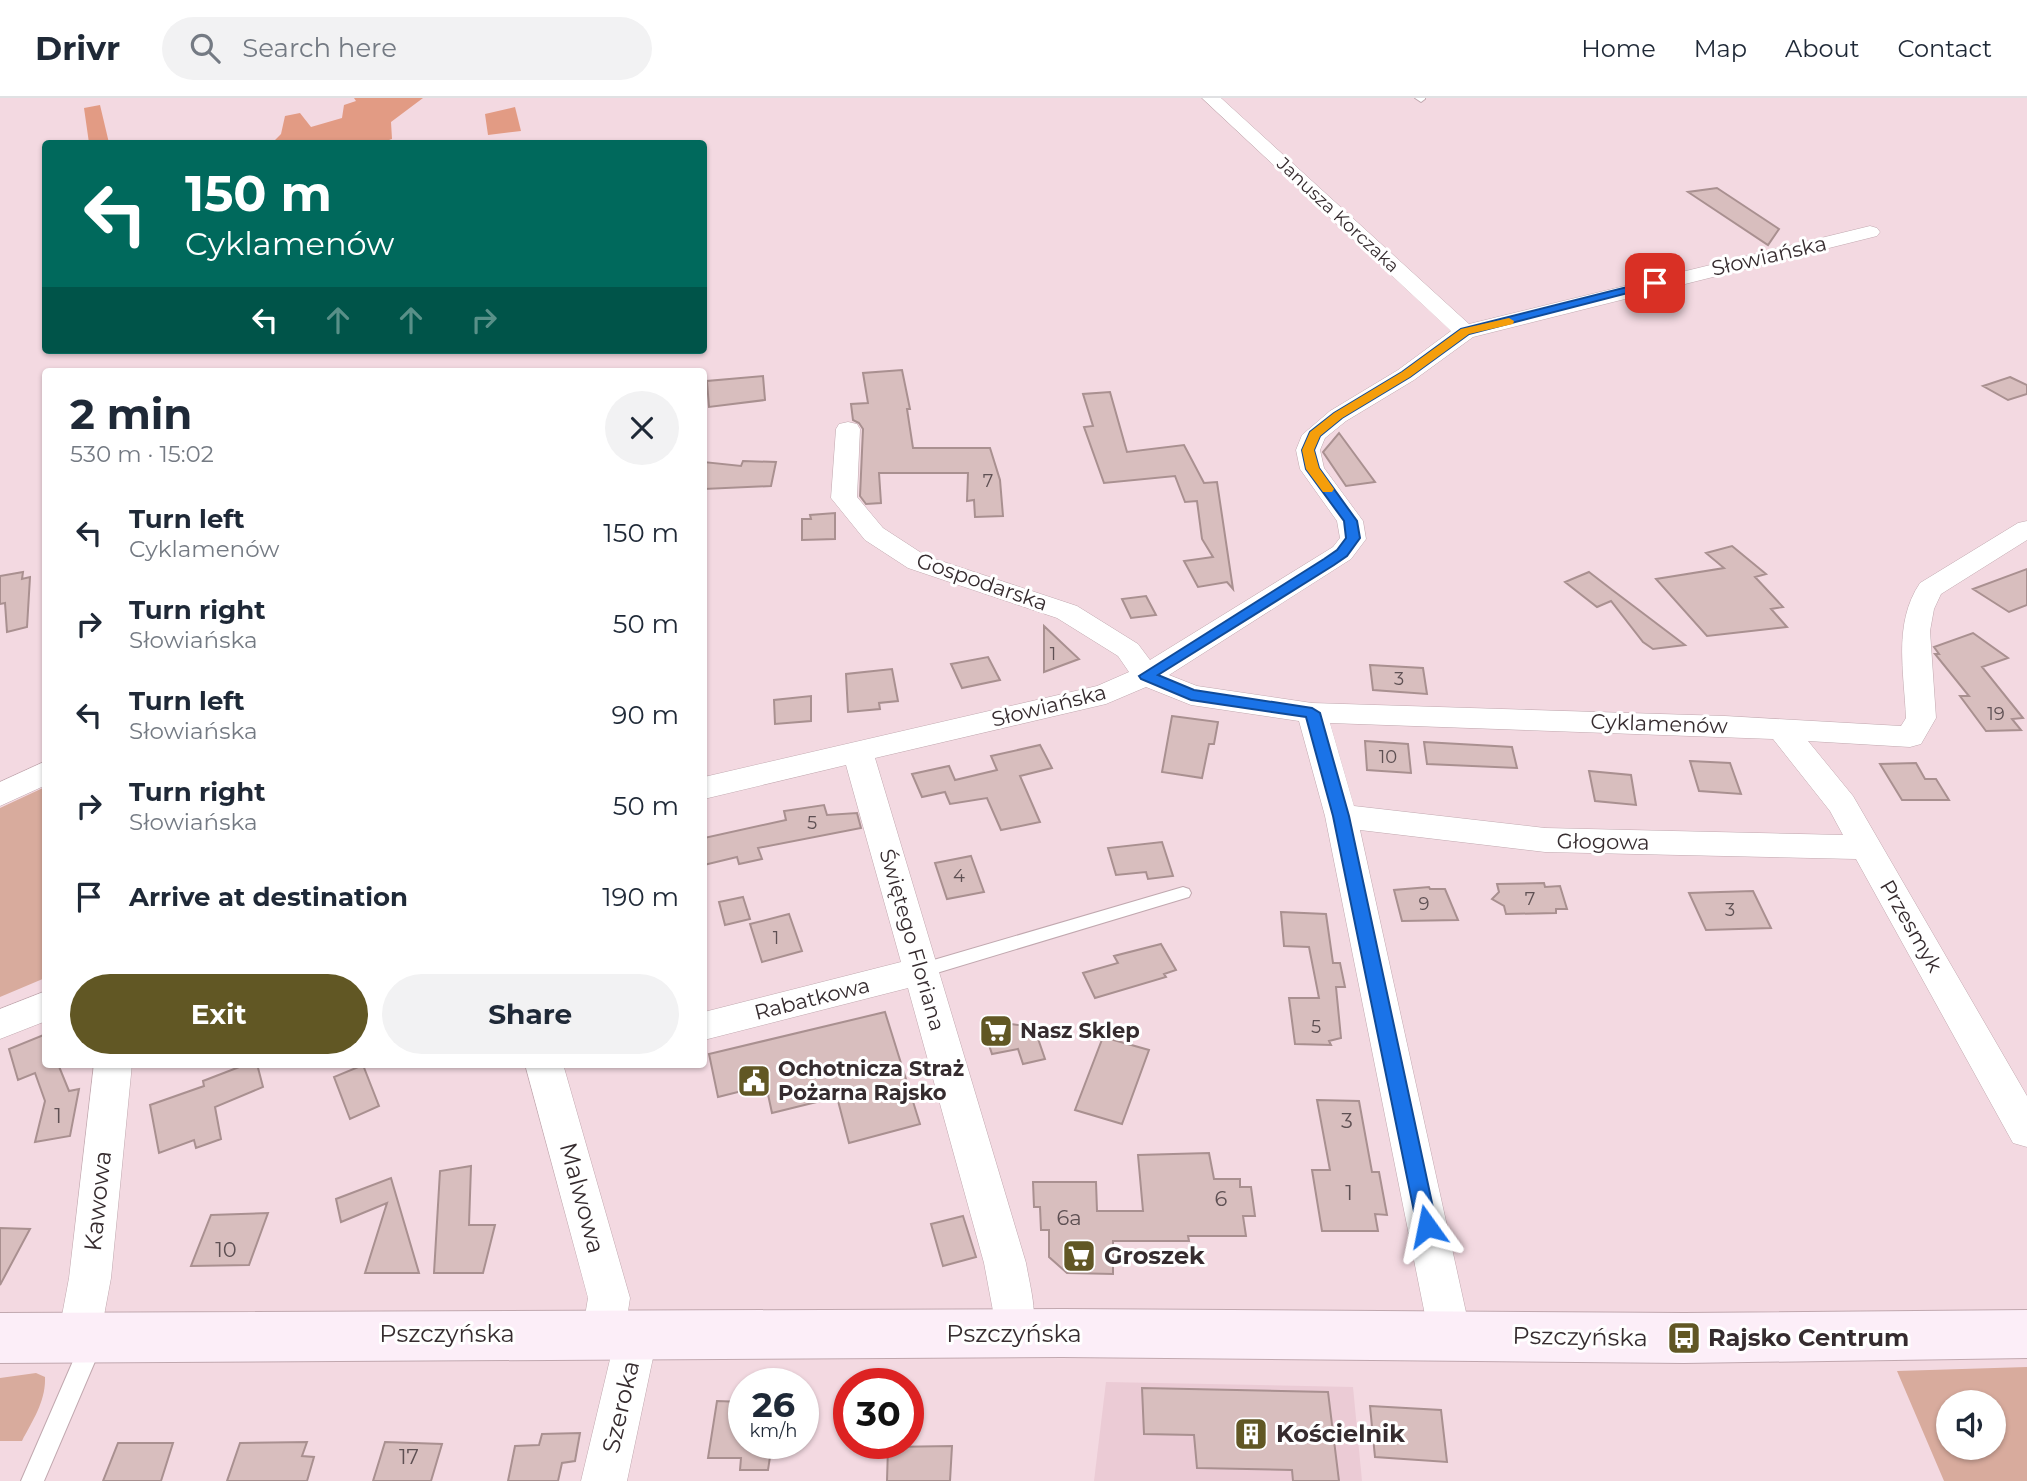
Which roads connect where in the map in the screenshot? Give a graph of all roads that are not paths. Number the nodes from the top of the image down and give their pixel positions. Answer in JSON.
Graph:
{"nodes":[{"id":1,"x":1211,"y":98,"type":"edge"},
{"id":2,"x":1870,"y":232,"type":"dead end"},
{"id":3,"x":1465,"y":332,"type":"junction"},
{"id":4,"x":848,"y":429,"type":"dead end"},
{"id":5,"x":2027,"y":529,"type":"edge"},
{"id":6,"x":1146,"y":676,"type":"junction"},
{"id":7,"x":1312,"y":713,"type":"junction"},
{"id":8,"x":1782,"y":729,"type":"junction"},
{"id":9,"x":857,"y":751,"type":"junction"},
{"id":10,"x":42,"y":774,"type":"edge"},
{"id":11,"x":707,"y":787,"type":"edge"},
{"id":12,"x":0,"y":794,"type":"edge"},
{"id":13,"x":1341,"y":816,"type":"junction"},
{"id":14,"x":1866,"y":847,"type":"junction"},
{"id":15,"x":1184,"y":893,"type":"dead end"},
{"id":16,"x":920,"y":971,"type":"junction"},
{"id":17,"x":42,"y":1007,"type":"edge"},
{"id":18,"x":0,"y":1024,"type":"edge"},
{"id":19,"x":707,"y":1025,"type":"edge"},
{"id":20,"x":113,"y":1068,"type":"edge"},
{"id":21,"x":550,"y":1068,"type":"edge"},
{"id":22,"x":2027,"y":1131,"type":"edge"},
{"id":23,"x":620,"y":1334,"type":"junction"},
{"id":24,"x":1013,"y":1334,"type":"junction"},
{"id":25,"x":2027,"y":1334,"type":"edge"},
{"id":26,"x":1450,"y":1335,"type":"junction"},
{"id":27,"x":87,"y":1337,"type":"junction"},
{"id":28,"x":0,"y":1338,"type":"edge"},
{"id":29,"x":32,"y":1481,"type":"edge"},
{"id":30,"x":604,"y":1481,"type":"edge"}],
"edges":[{"from":1,"to":3,"type":"street","name":"Janusza Korczaka"},
{"from":2,"to":3,"type":"street","name":"Słowiańska"},
{"from":3,"to":6,"type":"street","name":"Słowiańska"},
{"from":4,"to":6,"type":"street","name":"Gospodarska"},
{"from":5,"to":8,"type":"street","name":"Cyklamenów"},
{"from":6,"to":7,"type":"street","name":"Cyklamenów"},
{"from":6,"to":9,"type":"street","name":"Słowiańska"},
{"from":7,"to":8,"type":"street","name":"Cyklamenów"},
{"from":7,"to":13,"type":"street"},
{"from":8,"to":14,"type":"street","name":"Przesmyk"},
{"from":9,"to":11,"type":"street","name":"Słowiańska"},
{"from":9,"to":16,"type":"street","name":"Świętego Floriana"},
{"from":10,"to":12,"type":"street"},
{"from":13,"to":14,"type":"street","name":"Głogowa"},
{"from":13,"to":26,"type":"street"},
{"from":14,"to":22,"type":"street","name":"Przesmyk"},
{"from":15,"to":16,"type":"lane"},
{"from":16,"to":19,"type":"street","name":"Rabatkowa"},
{"from":16,"to":24,"type":"street","name":"Świętego Floriana"},
{"from":17,"to":18,"type":"street"},
{"from":20,"to":27,"type":"street","name":"Kawowa"},
{"from":21,"to":23,"type":"street","name":"Malwowa"},
{"from":23,"to":24,"type":"main road","name":"Pszczyńska"},
{"from":23,"to":27,"type":"main road","name":"Pszczyńska"},
{"from":23,"to":30,"type":"street","name":"Szeroka"},
{"from":24,"to":26,"type":"main road","name":"Pszczyńska"},
{"from":25,"to":26,"type":"main road","name":"Pszczyńska"},
{"from":27,"to":28,"type":"main road","name":"Pszczyńska"},
{"from":27,"to":29,"type":"lane"}]}
